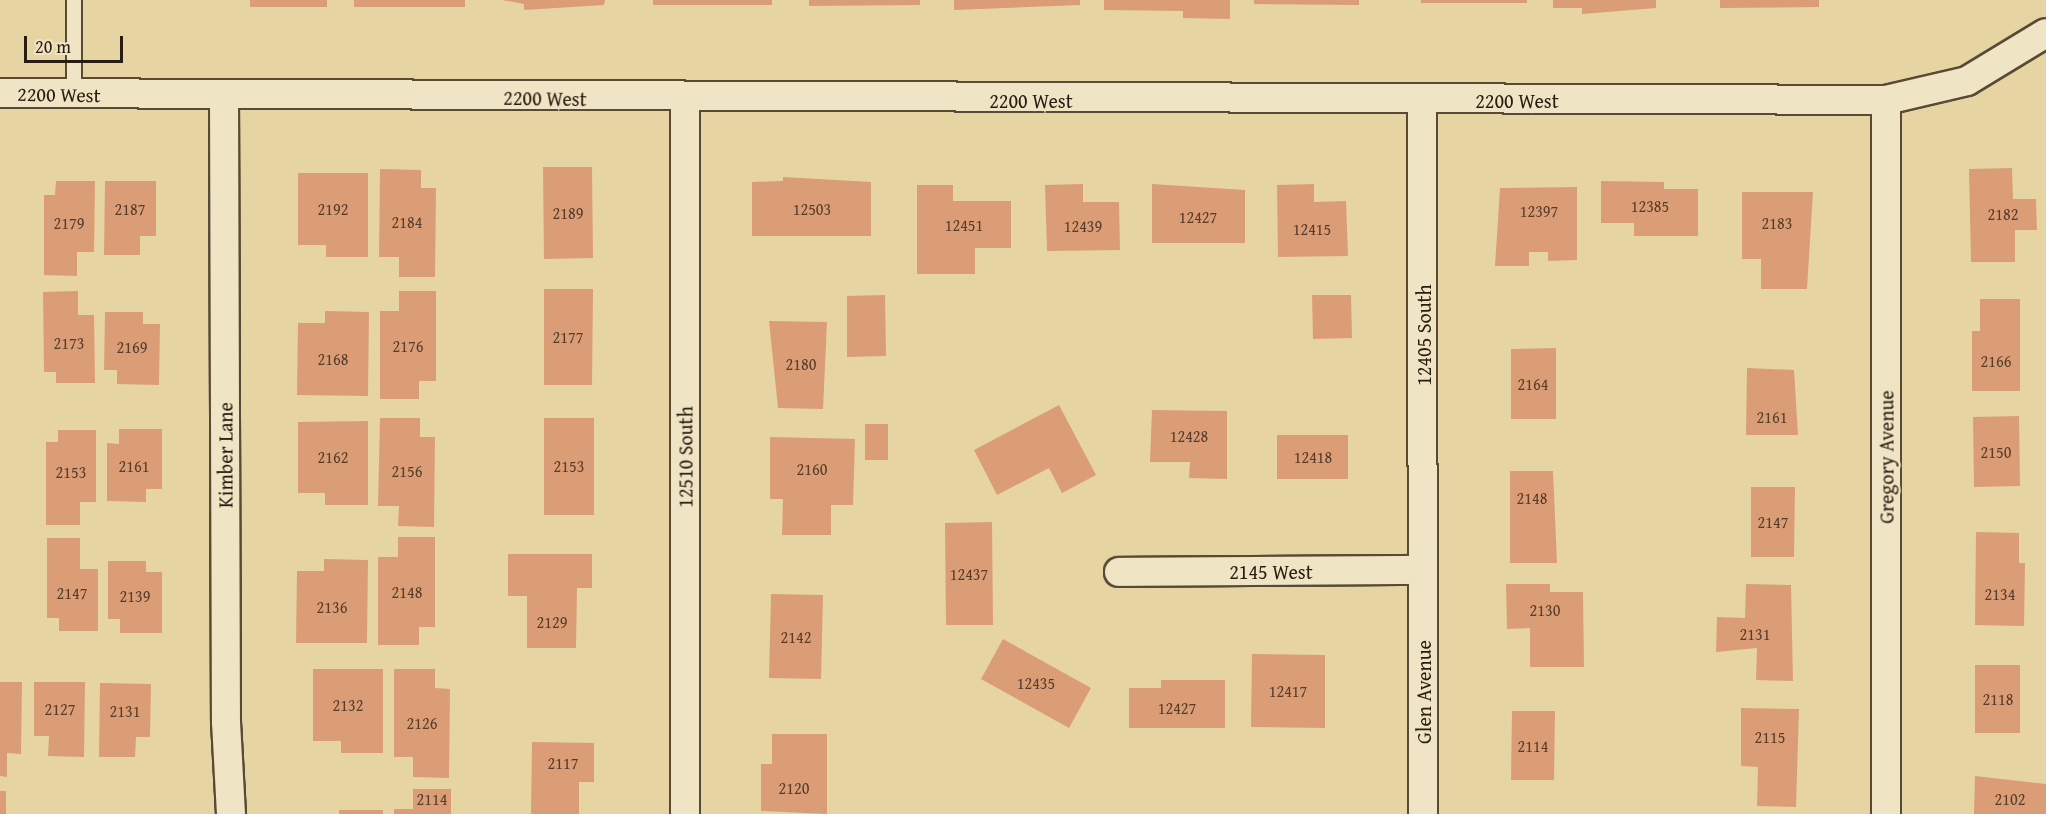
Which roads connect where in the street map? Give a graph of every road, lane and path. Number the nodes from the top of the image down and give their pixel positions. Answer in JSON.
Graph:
{"nodes":[{"id":1,"x":74,"y":0,"type":"edge"},
{"id":2,"x":2046,"y":33,"type":"edge"},
{"id":3,"x":0,"y":93,"type":"edge"},
{"id":4,"x":74,"y":94,"type":"junction"},
{"id":5,"x":224,"y":95,"type":"junction"},
{"id":6,"x":685,"y":100,"type":"junction"},
{"id":7,"x":1422,"y":100,"type":"junction"},
{"id":8,"x":1886,"y":100,"type":"junction"},
{"id":9,"x":1423,"y":570,"type":"junction"},
{"id":10,"x":1119,"y":572,"type":"dead end"},
{"id":11,"x":231,"y":814,"type":"edge"},
{"id":12,"x":685,"y":814,"type":"edge"},
{"id":13,"x":1423,"y":814,"type":"edge"},
{"id":14,"x":1886,"y":814,"type":"edge"}],
"edges":[{"from":1,"to":4,"type":"lane"},
{"from":2,"to":8,"type":"street","name":"2200 West"},
{"from":3,"to":4,"type":"street","name":"2200 West"},
{"from":4,"to":5,"type":"street","name":"2200 West"},
{"from":5,"to":6,"type":"street","name":"2200 West"},
{"from":5,"to":11,"type":"street","name":"Kimber Lane"},
{"from":6,"to":7,"type":"street","name":"2200 West"},
{"from":6,"to":12,"type":"street","name":"12510 South"},
{"from":7,"to":8,"type":"street","name":"2200 West"},
{"from":7,"to":9,"type":"street","name":"12405 South"},
{"from":8,"to":14,"type":"street","name":"Gregory Avenue"},
{"from":9,"to":10,"type":"street","name":"2145 West"},
{"from":9,"to":13,"type":"street","name":"Glen Avenue"}]}
